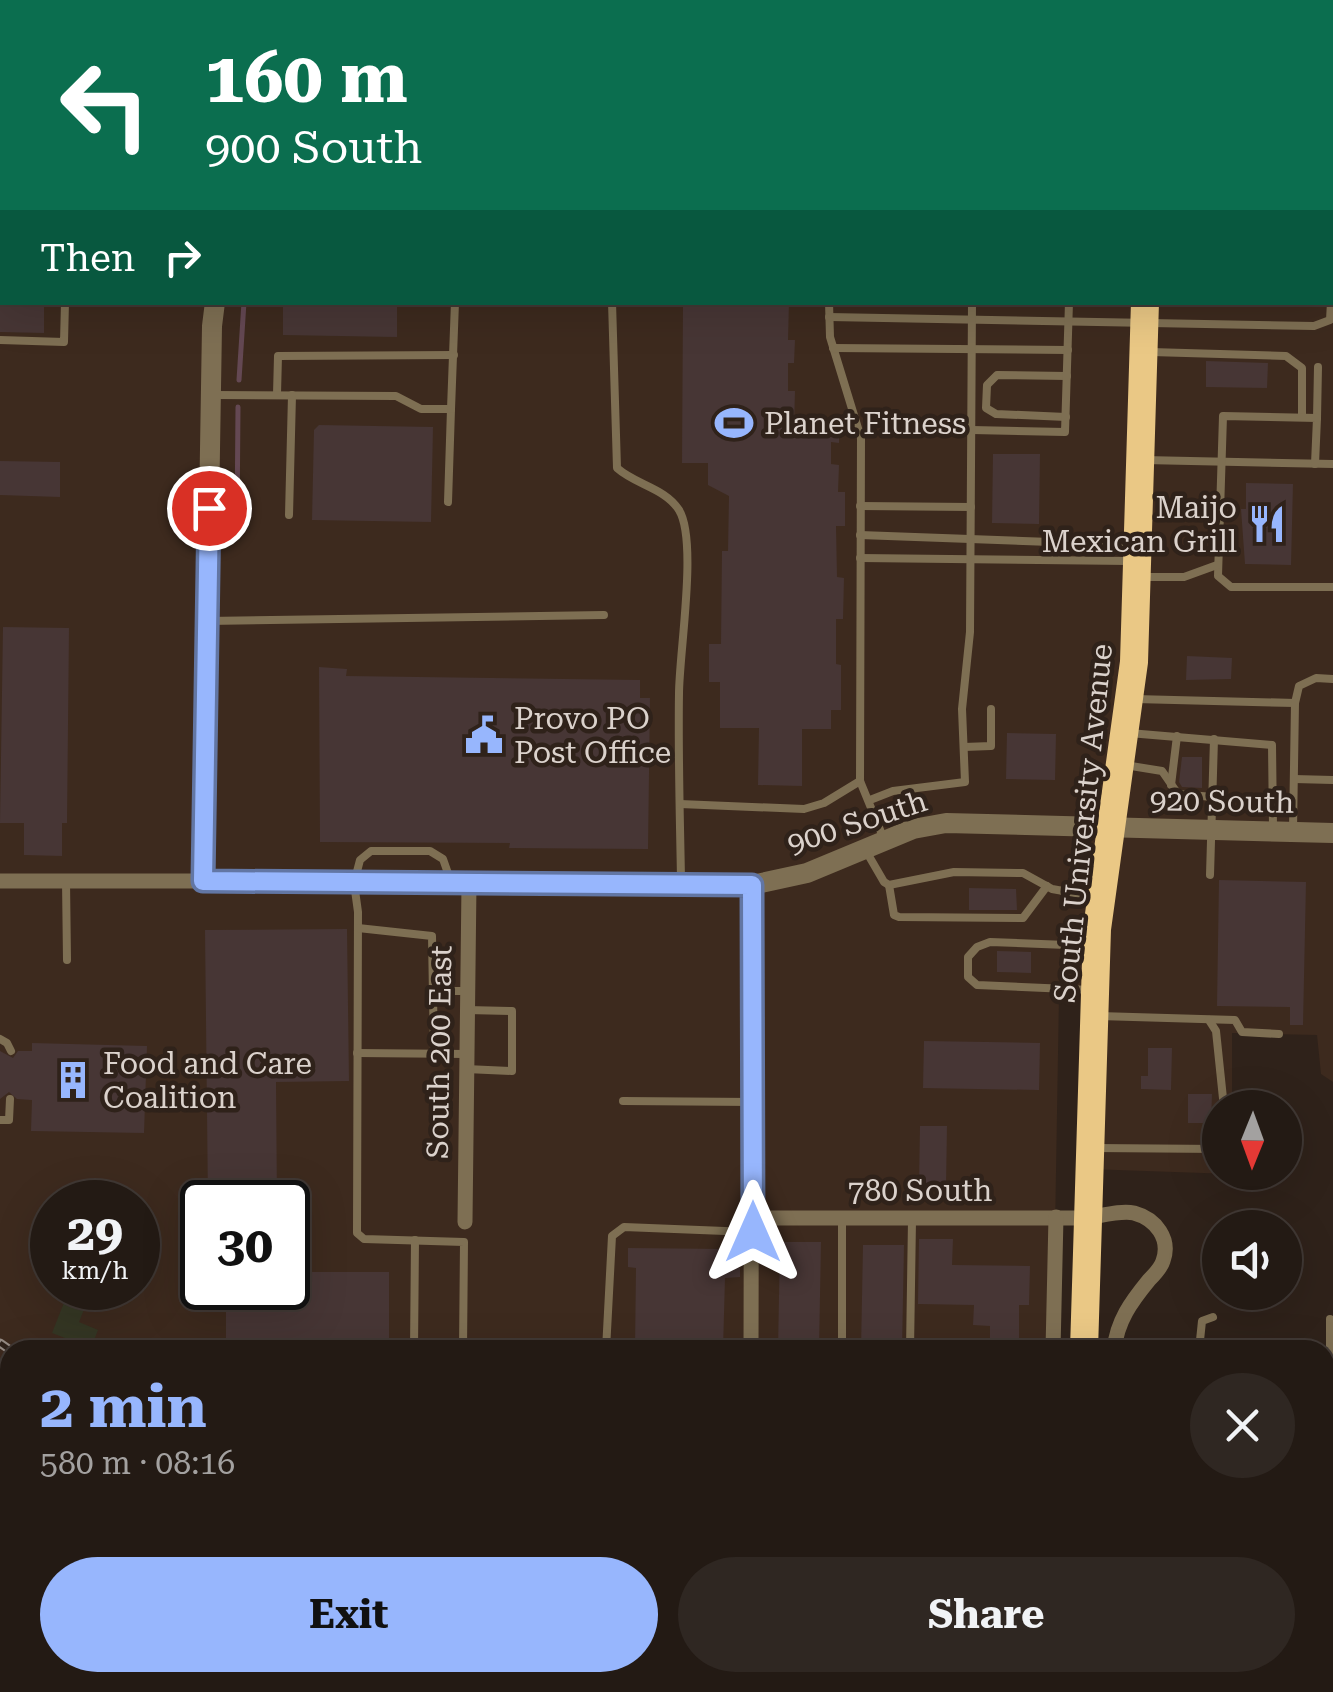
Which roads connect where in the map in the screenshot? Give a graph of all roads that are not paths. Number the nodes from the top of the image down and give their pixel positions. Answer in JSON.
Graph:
{"nodes":[{"id":1,"x":64,"y":305,"type":"edge"},
{"id":2,"x":215,"y":305,"type":"edge"},
{"id":3,"x":455,"y":305,"type":"edge"},
{"id":4,"x":612,"y":305,"type":"edge"},
{"id":5,"x":829,"y":305,"type":"edge"},
{"id":6,"x":972,"y":305,"type":"edge"},
{"id":7,"x":1068,"y":305,"type":"edge"},
{"id":8,"x":1145,"y":312,"type":"edge"},
{"id":9,"x":829,"y":317,"type":"junction"},
{"id":10,"x":972,"y":319,"type":"junction"},
{"id":11,"x":1069,"y":320,"type":"junction"},
{"id":12,"x":1331,"y":320,"type":"edge"},
{"id":13,"x":0,"y":340,"type":"edge"},
{"id":14,"x":833,"y":348,"type":"junction"},
{"id":15,"x":972,"y":348,"type":"junction"},
{"id":16,"x":1068,"y":350,"type":"junction"},
{"id":17,"x":1143,"y":352,"type":"junction"},
{"id":18,"x":454,"y":355,"type":"junction"},
{"id":19,"x":1318,"y":367,"type":"dead end"},
{"id":20,"x":1068,"y":376,"type":"junction"},
{"id":21,"x":211,"y":394,"type":"junction"},
{"id":22,"x":277,"y":394,"type":"junction"},
{"id":23,"x":292,"y":394,"type":"junction"},
{"id":24,"x":451,"y":408,"type":"junction"},
{"id":25,"x":1066,"y":417,"type":"junction"},
{"id":26,"x":1302,"y":417,"type":"junction"},
{"id":27,"x":1317,"y":418,"type":"junction"},
{"id":28,"x":972,"y":430,"type":"junction"},
{"id":29,"x":1140,"y":460,"type":"junction"},
{"id":30,"x":1222,"y":462,"type":"junction"},
{"id":31,"x":1315,"y":464,"type":"junction"},
{"id":32,"x":1333,"y":464,"type":"edge"},
{"id":33,"x":448,"y":502,"type":"dead end"},
{"id":34,"x":860,"y":506,"type":"junction"},
{"id":35,"x":972,"y":507,"type":"junction"},
{"id":36,"x":289,"y":515,"type":"dead end"},
{"id":37,"x":860,"y":535,"type":"junction"},
{"id":38,"x":971,"y":539,"type":"junction"},
{"id":39,"x":1062,"y":542,"type":"junction"},
{"id":40,"x":971,"y":557,"type":"junction"},
{"id":41,"x":860,"y":558,"type":"junction"},
{"id":42,"x":1062,"y":559,"type":"junction"},
{"id":43,"x":1139,"y":561,"type":"junction"},
{"id":44,"x":1216,"y":566,"type":"junction"},
{"id":45,"x":1333,"y":588,"type":"edge"},
{"id":46,"x":604,"y":614,"type":"dead end"},
{"id":47,"x":207,"y":621,"type":"junction"},
{"id":48,"x":1333,"y":678,"type":"edge"},
{"id":49,"x":1130,"y":699,"type":"junction"},
{"id":50,"x":1296,"y":703,"type":"junction"},
{"id":51,"x":991,"y":709,"type":"dead end"},
{"id":52,"x":1124,"y":733,"type":"junction"},
{"id":53,"x":1177,"y":736,"type":"junction"},
{"id":54,"x":1214,"y":739,"type":"junction"},
{"id":55,"x":964,"y":748,"type":"junction"},
{"id":56,"x":1120,"y":764,"type":"junction"},
{"id":57,"x":1333,"y":780,"type":"edge"},
{"id":58,"x":860,"y":781,"type":"junction"},
{"id":59,"x":1172,"y":784,"type":"junction"},
{"id":60,"x":1294,"y":784,"type":"junction"},
{"id":61,"x":1213,"y":797,"type":"junction"},
{"id":62,"x":870,"y":800,"type":"junction"},
{"id":63,"x":680,"y":804,"type":"junction"},
{"id":64,"x":1110,"y":829,"type":"junction"},
{"id":65,"x":1213,"y":831,"type":"junction"},
{"id":66,"x":1283,"y":832,"type":"junction"},
{"id":67,"x":1333,"y":833,"type":"edge"},
{"id":68,"x":875,"y":845,"type":"junction"},
{"id":69,"x":1210,"y":874,"type":"dead end"},
{"id":70,"x":0,"y":881,"type":"edge"},
{"id":71,"x":66,"y":881,"type":"junction"},
{"id":72,"x":203,"y":881,"type":"junction"},
{"id":73,"x":354,"y":882,"type":"junction"},
{"id":74,"x":460,"y":884,"type":"junction"},
{"id":75,"x":681,"y":884,"type":"junction"},
{"id":76,"x":752,"y":885,"type":"junction"},
{"id":77,"x":889,"y":885,"type":"junction"},
{"id":78,"x":1047,"y":886,"type":"junction"},
{"id":79,"x":1101,"y":898,"type":"junction"},
{"id":80,"x":358,"y":928,"type":"junction"},
{"id":81,"x":1097,"y":946,"type":"junction"},
{"id":82,"x":67,"y":960,"type":"dead end"},
{"id":83,"x":434,"y":991,"type":"junction"},
{"id":84,"x":468,"y":992,"type":"junction"},
{"id":85,"x":1094,"y":1003,"type":"junction"},
{"id":86,"x":467,"y":1010,"type":"junction"},
{"id":87,"x":1209,"y":1020,"type":"junction"},
{"id":88,"x":1279,"y":1034,"type":"dead end"},
{"id":89,"x":0,"y":1039,"type":"edge"},
{"id":90,"x":11,"y":1051,"type":"dead end"},
{"id":91,"x":357,"y":1053,"type":"junction"},
{"id":92,"x":434,"y":1054,"type":"junction"},
{"id":93,"x":467,"y":1062,"type":"junction"},
{"id":94,"x":1222,"y":1090,"type":"edge"},
{"id":95,"x":10,"y":1099,"type":"dead end"},
{"id":96,"x":624,"y":1101,"type":"dead end"},
{"id":97,"x":753,"y":1102,"type":"junction"},
{"id":98,"x":0,"y":1120,"type":"edge"},
{"id":99,"x":1089,"y":1148,"type":"junction"},
{"id":100,"x":1202,"y":1149,"type":"edge"},
{"id":101,"x":1056,"y":1216,"type":"junction"},
{"id":102,"x":842,"y":1218,"type":"junction"},
{"id":103,"x":912,"y":1218,"type":"junction"},
{"id":104,"x":1087,"y":1218,"type":"junction"},
{"id":105,"x":464,"y":1222,"type":"joint"},
{"id":106,"x":753,"y":1225,"type":"junction"},
{"id":107,"x":415,"y":1240,"type":"junction"},
{"id":108,"x":464,"y":1242,"type":"junction"},
{"id":109,"x":1213,"y":1317,"type":"dead end"},
{"id":110,"x":1330,"y":1320,"type":"dead end"},
{"id":111,"x":414,"y":1340,"type":"edge"},
{"id":112,"x":462,"y":1340,"type":"edge"},
{"id":113,"x":607,"y":1340,"type":"edge"},
{"id":114,"x":751,"y":1340,"type":"edge"},
{"id":115,"x":842,"y":1340,"type":"edge"},
{"id":116,"x":910,"y":1340,"type":"edge"},
{"id":117,"x":1053,"y":1340,"type":"edge"},
{"id":118,"x":1084,"y":1340,"type":"edge"},
{"id":119,"x":1116,"y":1340,"type":"edge"},
{"id":120,"x":1200,"y":1340,"type":"edge"},
{"id":121,"x":1330,"y":1340,"type":"edge"}],
"edges":[{"from":1,"to":13,"type":"lane"},
{"from":2,"to":21,"type":"street"},
{"from":3,"to":18,"type":"lane"},
{"from":4,"to":63,"type":"lane"},
{"from":5,"to":9,"type":"lane"},
{"from":6,"to":10,"type":"lane"},
{"from":7,"to":11,"type":"lane"},
{"from":8,"to":11,"type":"lane"},
{"from":8,"to":12,"type":"lane"},
{"from":8,"to":17,"type":"highway","name":"South University Avenue"},
{"from":9,"to":10,"type":"lane"},
{"from":9,"to":14,"type":"lane"},
{"from":10,"to":11,"type":"lane"},
{"from":10,"to":15,"type":"lane"},
{"from":11,"to":16,"type":"lane"},
{"from":14,"to":15,"type":"lane"},
{"from":14,"to":34,"type":"lane"},
{"from":15,"to":16,"type":"lane"},
{"from":15,"to":28,"type":"lane"},
{"from":16,"to":20,"type":"lane"},
{"from":17,"to":26,"type":"lane"},
{"from":17,"to":29,"type":"highway","name":"South University Avenue"},
{"from":18,"to":22,"type":"lane"},
{"from":18,"to":24,"type":"lane"},
{"from":19,"to":27,"type":"lane"},
{"from":20,"to":25,"type":"lane"},
{"from":20,"to":25,"type":"lane"},
{"from":21,"to":22,"type":"lane"},
{"from":21,"to":47,"type":"street"},
{"from":22,"to":23,"type":"lane"},
{"from":23,"to":24,"type":"lane"},
{"from":23,"to":36,"type":"lane"},
{"from":24,"to":33,"type":"lane"},
{"from":25,"to":28,"type":"lane"},
{"from":26,"to":27,"type":"lane"},
{"from":26,"to":30,"type":"lane"},
{"from":27,"to":31,"type":"lane"},
{"from":28,"to":35,"type":"lane"},
{"from":29,"to":30,"type":"lane"},
{"from":29,"to":43,"type":"highway","name":"South University Avenue"},
{"from":30,"to":31,"type":"lane"},
{"from":30,"to":44,"type":"lane"},
{"from":31,"to":32,"type":"lane"},
{"from":34,"to":35,"type":"lane"},
{"from":34,"to":37,"type":"lane"},
{"from":35,"to":38,"type":"lane"},
{"from":37,"to":38,"type":"lane"},
{"from":37,"to":41,"type":"lane"},
{"from":38,"to":39,"type":"lane"},
{"from":38,"to":40,"type":"lane"},
{"from":39,"to":42,"type":"lane"},
{"from":39,"to":43,"type":"lane"},
{"from":40,"to":41,"type":"lane"},
{"from":40,"to":42,"type":"lane"},
{"from":40,"to":55,"type":"lane"},
{"from":41,"to":58,"type":"lane"},
{"from":42,"to":43,"type":"lane"},
{"from":43,"to":44,"type":"lane"},
{"from":43,"to":49,"type":"highway","name":"South University Avenue"},
{"from":44,"to":45,"type":"lane"},
{"from":46,"to":47,"type":"lane"},
{"from":47,"to":72,"type":"street"},
{"from":48,"to":50,"type":"lane"},
{"from":49,"to":50,"type":"lane"},
{"from":49,"to":52,"type":"highway","name":"South University Avenue"},
{"from":50,"to":60,"type":"lane"},
{"from":51,"to":55,"type":"lane"},
{"from":52,"to":53,"type":"lane"},
{"from":52,"to":56,"type":"highway","name":"South University Avenue"},
{"from":53,"to":54,"type":"lane"},
{"from":53,"to":59,"type":"lane"},
{"from":54,"to":61,"type":"lane"},
{"from":54,"to":66,"type":"lane"},
{"from":55,"to":62,"type":"lane"},
{"from":56,"to":59,"type":"lane"},
{"from":56,"to":64,"type":"highway","name":"South University Avenue"},
{"from":57,"to":60,"type":"lane"},
{"from":58,"to":62,"type":"lane"},
{"from":58,"to":63,"type":"lane"},
{"from":59,"to":61,"type":"lane"},
{"from":60,"to":66,"type":"lane"},
{"from":61,"to":65,"type":"lane"},
{"from":62,"to":68,"type":"lane"},
{"from":63,"to":75,"type":"lane"},
{"from":64,"to":65,"type":"street","name":"920 South"},
{"from":64,"to":68,"type":"street","name":"900 South"},
{"from":64,"to":79,"type":"highway","name":"South University Avenue"},
{"from":65,"to":66,"type":"street","name":"920 South"},
{"from":65,"to":69,"type":"lane"},
{"from":66,"to":67,"type":"street","name":"920 South"},
{"from":68,"to":76,"type":"street","name":"900 South"},
{"from":68,"to":77,"type":"lane"},
{"from":70,"to":71,"type":"street"},
{"from":71,"to":72,"type":"street"},
{"from":71,"to":82,"type":"lane"},
{"from":72,"to":73,"type":"street","name":"900 South"},
{"from":73,"to":74,"type":"street","name":"900 South"},
{"from":73,"to":74,"type":"lane"},
{"from":73,"to":80,"type":"lane"},
{"from":74,"to":75,"type":"street","name":"900 South"},
{"from":74,"to":84,"type":"street","name":"South 200 East"},
{"from":75,"to":76,"type":"street","name":"900 South"},
{"from":76,"to":97,"type":"street"},
{"from":77,"to":78,"type":"lane"},
{"from":77,"to":78,"type":"lane"},
{"from":78,"to":79,"type":"lane"},
{"from":79,"to":81,"type":"highway","name":"South University Avenue"},
{"from":80,"to":83,"type":"lane"},
{"from":80,"to":91,"type":"lane"},
{"from":81,"to":85,"type":"highway","name":"South University Avenue"},
{"from":81,"to":85,"type":"lane"},
{"from":83,"to":84,"type":"lane"},
{"from":83,"to":92,"type":"lane"},
{"from":84,"to":86,"type":"street","name":"South 200 East"},
{"from":85,"to":87,"type":"lane"},
{"from":85,"to":99,"type":"highway","name":"South University Avenue"},
{"from":86,"to":93,"type":"street","name":"South 200 East"},
{"from":86,"to":93,"type":"lane"},
{"from":87,"to":88,"type":"lane"},
{"from":87,"to":94,"type":"lane"},
{"from":89,"to":90,"type":"lane"},
{"from":91,"to":92,"type":"lane"},
{"from":91,"to":107,"type":"lane"},
{"from":92,"to":93,"type":"lane"},
{"from":93,"to":105,"type":"street","name":"South 200 East"},
{"from":95,"to":98,"type":"lane"},
{"from":96,"to":97,"type":"lane"},
{"from":97,"to":106,"type":"street"},
{"from":99,"to":100,"type":"lane"},
{"from":99,"to":104,"type":"highway","name":"South University Avenue"},
{"from":101,"to":103,"type":"street","name":"780 South"},
{"from":101,"to":104,"type":"street","name":"780 South"},
{"from":101,"to":117,"type":"street"},
{"from":102,"to":103,"type":"street","name":"780 South"},
{"from":102,"to":106,"type":"street","name":"780 South"},
{"from":102,"to":115,"type":"lane"},
{"from":103,"to":116,"type":"lane"},
{"from":104,"to":118,"type":"highway","name":"South University Avenue"},
{"from":104,"to":119,"type":"street","name":"780 South"},
{"from":105,"to":108,"type":"lane"},
{"from":106,"to":113,"type":"lane"},
{"from":106,"to":114,"type":"street"},
{"from":107,"to":108,"type":"lane"},
{"from":107,"to":111,"type":"lane"},
{"from":108,"to":112,"type":"lane"},
{"from":109,"to":120,"type":"lane"},
{"from":110,"to":121,"type":"lane"}]}
